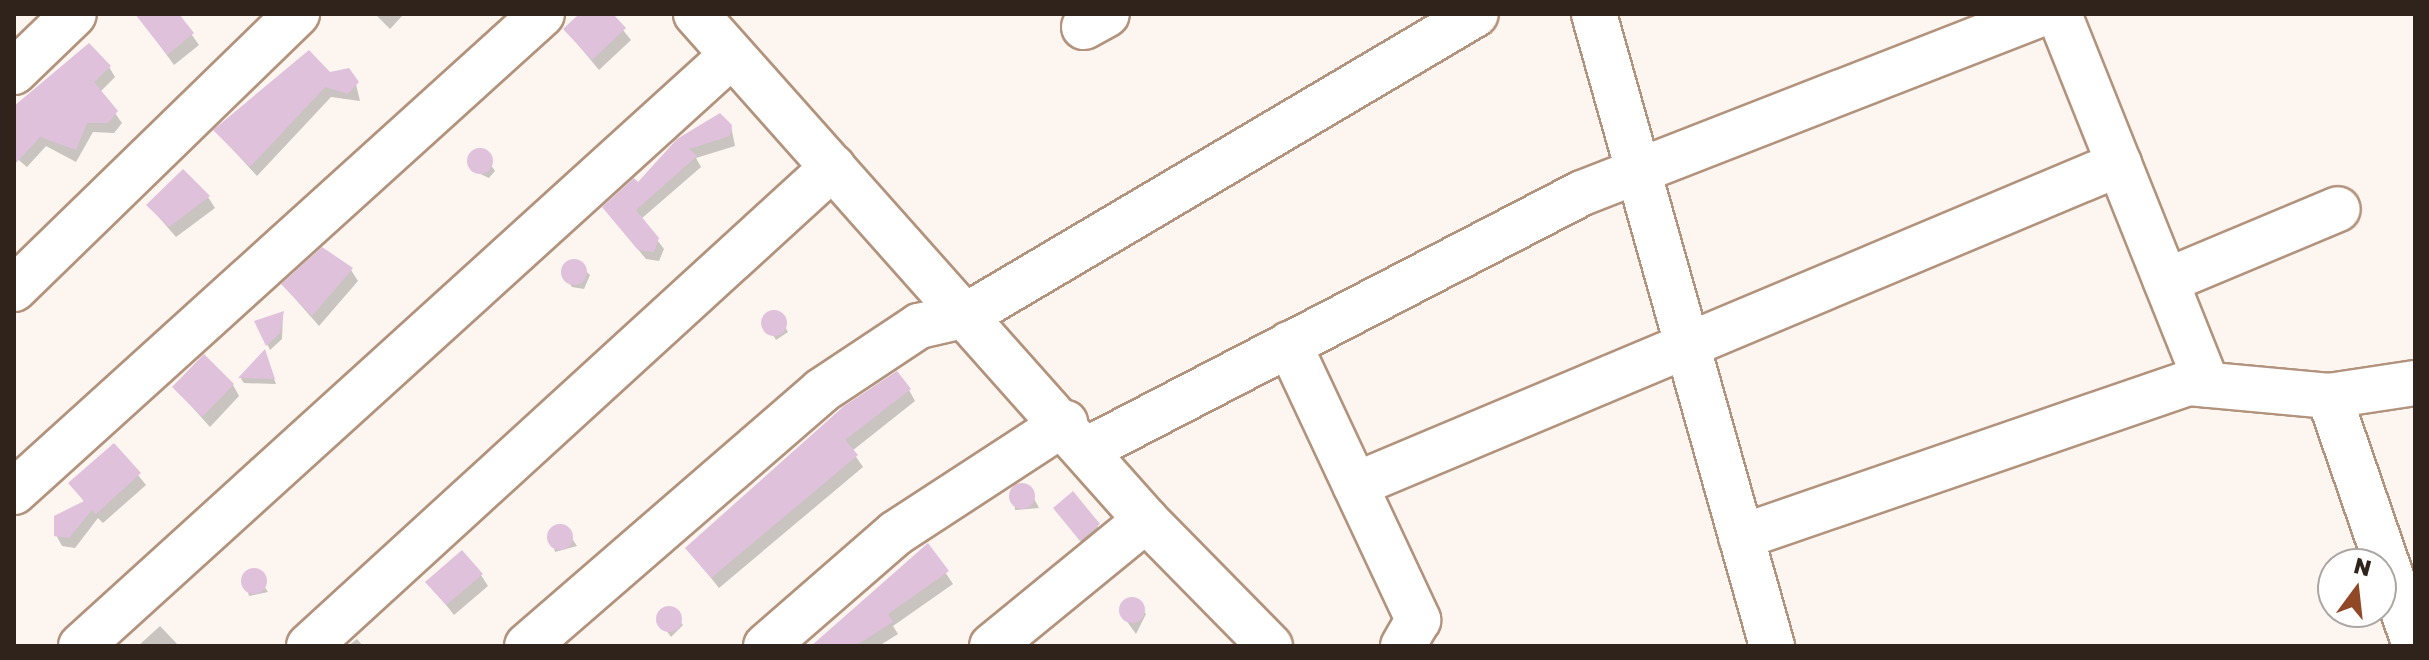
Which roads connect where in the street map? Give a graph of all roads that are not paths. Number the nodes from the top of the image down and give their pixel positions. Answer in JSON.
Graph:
{"nodes":[{"id":1,"x":74,"y":14,"type":"edge"},
{"id":2,"x":297,"y":14,"type":"edge"},
{"id":3,"x":542,"y":14,"type":"edge"},
{"id":4,"x":1476,"y":14,"type":"edge"},
{"id":5,"x":1594,"y":14,"type":"edge"},
{"id":6,"x":2042,"y":14,"type":"edge"},
{"id":7,"x":2059,"y":14,"type":"edge"},
{"id":8,"x":721,"y":29,"type":"edge"},
{"id":9,"x":14,"y":72,"type":"edge"},
{"id":10,"x":2119,"y":164,"type":"junction"},
{"id":11,"x":833,"y":167,"type":"junction"},
{"id":12,"x":1640,"y":175,"type":"junction"},
{"id":13,"x":2338,"y":209,"type":"dead end"},
{"id":14,"x":2166,"y":281,"type":"junction"},
{"id":15,"x":14,"y":289,"type":"edge"},
{"id":16,"x":967,"y":315,"type":"junction"},
{"id":17,"x":1289,"y":344,"type":"junction"},
{"id":18,"x":1689,"y":349,"type":"junction"},
{"id":19,"x":2415,"y":383,"type":"edge"},
{"id":20,"x":2207,"y":384,"type":"junction"},
{"id":21,"x":2329,"y":396,"type":"junction"},
{"id":22,"x":1076,"y":436,"type":"junction"},
{"id":23,"x":1355,"y":485,"type":"junction"},
{"id":24,"x":14,"y":492,"type":"edge"},
{"id":25,"x":1146,"y":520,"type":"junction"},
{"id":26,"x":1741,"y":537,"type":"junction"},
{"id":27,"x":81,"y":646,"type":"edge"},
{"id":28,"x":309,"y":646,"type":"edge"},
{"id":29,"x":527,"y":646,"type":"edge"},
{"id":30,"x":766,"y":646,"type":"edge"},
{"id":31,"x":992,"y":646,"type":"edge"},
{"id":32,"x":1270,"y":646,"type":"edge"},
{"id":33,"x":1403,"y":646,"type":"edge"},
{"id":34,"x":1772,"y":646,"type":"edge"},
{"id":35,"x":2415,"y":646,"type":"edge"}],
"edges":[{"from":1,"to":9,"type":"street"},
{"from":2,"to":15,"type":"street"},
{"from":3,"to":24,"type":"street"},
{"from":4,"to":16,"type":"street"},
{"from":5,"to":12,"type":"street"},
{"from":6,"to":12,"type":"street"},
{"from":7,"to":10,"type":"street"},
{"from":8,"to":11,"type":"street"},
{"from":8,"to":27,"type":"street"},
{"from":10,"to":14,"type":"street"},
{"from":10,"to":18,"type":"street"},
{"from":11,"to":16,"type":"street"},
{"from":11,"to":28,"type":"street"},
{"from":12,"to":17,"type":"street"},
{"from":12,"to":18,"type":"street"},
{"from":13,"to":14,"type":"street"},
{"from":14,"to":20,"type":"street"},
{"from":16,"to":22,"type":"street"},
{"from":16,"to":29,"type":"street"},
{"from":17,"to":22,"type":"street"},
{"from":17,"to":23,"type":"street"},
{"from":18,"to":23,"type":"street"},
{"from":18,"to":26,"type":"street"},
{"from":19,"to":21,"type":"street"},
{"from":20,"to":21,"type":"street"},
{"from":20,"to":26,"type":"street"},
{"from":21,"to":35,"type":"street"},
{"from":22,"to":25,"type":"street"},
{"from":22,"to":30,"type":"street"},
{"from":23,"to":33,"type":"street"},
{"from":25,"to":31,"type":"street"},
{"from":25,"to":32,"type":"street"},
{"from":26,"to":34,"type":"street"}]}
